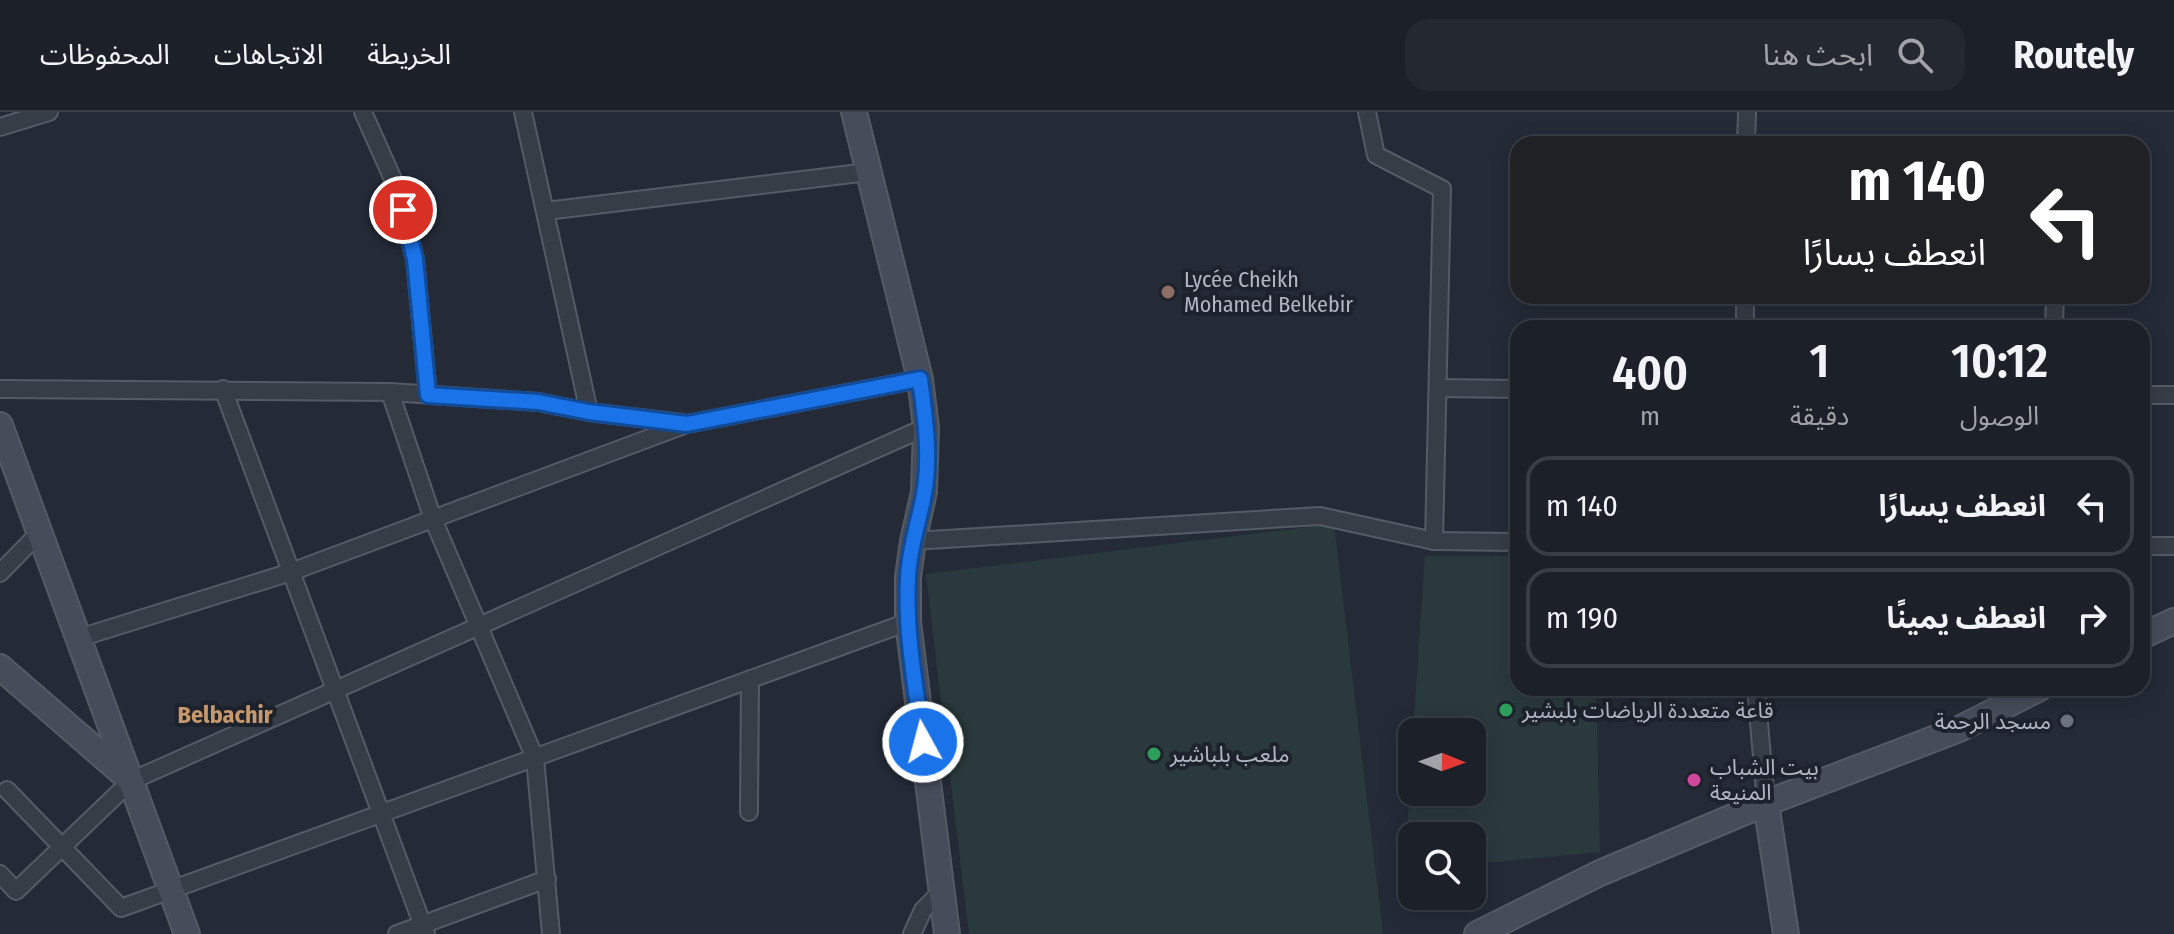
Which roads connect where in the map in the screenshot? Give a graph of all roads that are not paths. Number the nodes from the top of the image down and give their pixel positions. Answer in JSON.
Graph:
{"nodes":[{"id":1,"x":49,"y":112,"type":"edge"},
{"id":2,"x":363,"y":112,"type":"edge"},
{"id":3,"x":523,"y":112,"type":"edge"},
{"id":4,"x":854,"y":112,"type":"edge"},
{"id":5,"x":1367,"y":112,"type":"edge"},
{"id":6,"x":1747,"y":112,"type":"edge"},
{"id":7,"x":0,"y":127,"type":"edge"},
{"id":8,"x":1746,"y":136,"type":"edge"},
{"id":9,"x":868,"y":172,"type":"junction"},
{"id":10,"x":546,"y":211,"type":"junction"},
{"id":11,"x":920,"y":379,"type":"junction"},
{"id":12,"x":1438,"y":388,"type":"junction"},
{"id":13,"x":0,"y":389,"type":"edge"},
{"id":14,"x":223,"y":389,"type":"junction"},
{"id":15,"x":1510,"y":389,"type":"edge"},
{"id":16,"x":390,"y":392,"type":"junction"},
{"id":17,"x":428,"y":395,"type":"junction"},
{"id":18,"x":2150,"y":395,"type":"edge"},
{"id":19,"x":2174,"y":395,"type":"edge"},
{"id":20,"x":589,"y":412,"type":"junction"},
{"id":21,"x":687,"y":424,"type":"junction"},
{"id":22,"x":0,"y":425,"type":"edge"},
{"id":23,"x":926,"y":427,"type":"junction"},
{"id":24,"x":433,"y":519,"type":"junction"},
{"id":25,"x":40,"y":532,"type":"junction"},
{"id":26,"x":913,"y":541,"type":"junction"},
{"id":27,"x":1434,"y":541,"type":"junction"},
{"id":28,"x":1510,"y":542,"type":"edge"},
{"id":29,"x":2150,"y":546,"type":"edge"},
{"id":30,"x":2174,"y":546,"type":"edge"},
{"id":31,"x":291,"y":572,"type":"junction"},
{"id":32,"x":0,"y":573,"type":"edge"},
{"id":33,"x":2174,"y":621,"type":"edge"},
{"id":34,"x":908,"y":622,"type":"junction"},
{"id":35,"x":478,"y":626,"type":"junction"},
{"id":36,"x":2150,"y":632,"type":"edge"},
{"id":37,"x":79,"y":638,"type":"junction"},
{"id":38,"x":0,"y":667,"type":"edge"},
{"id":39,"x":750,"y":679,"type":"junction"},
{"id":40,"x":335,"y":689,"type":"junction"},
{"id":41,"x":1757,"y":696,"type":"edge"},
{"id":42,"x":2024,"y":696,"type":"edge"},
{"id":43,"x":535,"y":758,"type":"junction"},
{"id":44,"x":131,"y":781,"type":"junction"},
{"id":45,"x":7,"y":790,"type":"dead end"},
{"id":46,"x":1766,"y":803,"type":"junction"},
{"id":47,"x":749,"y":812,"type":"dead end"},
{"id":48,"x":381,"y":813,"type":"junction"},
{"id":49,"x":62,"y":847,"type":"junction"},
{"id":50,"x":0,"y":874,"type":"edge"},
{"id":51,"x":547,"y":879,"type":"junction"},
{"id":52,"x":171,"y":889,"type":"junction"},
{"id":53,"x":941,"y":892,"type":"junction"},
{"id":54,"x":424,"y":929,"type":"edge"},
{"id":55,"x":187,"y":934,"type":"edge"},
{"id":56,"x":397,"y":934,"type":"edge"},
{"id":57,"x":551,"y":934,"type":"edge"},
{"id":58,"x":912,"y":934,"type":"edge"},
{"id":59,"x":947,"y":934,"type":"edge"},
{"id":60,"x":1477,"y":934,"type":"edge"},
{"id":61,"x":1786,"y":934,"type":"edge"}],
"edges":[{"from":1,"to":7,"type":"street"},
{"from":2,"to":17,"type":"street"},
{"from":3,"to":10,"type":"street"},
{"from":4,"to":9,"type":"street"},
{"from":5,"to":12,"type":"street"},
{"from":6,"to":8,"type":"street"},
{"from":9,"to":10,"type":"street"},
{"from":9,"to":11,"type":"street"},
{"from":10,"to":20,"type":"street"},
{"from":11,"to":21,"type":"street"},
{"from":11,"to":23,"type":"street"},
{"from":12,"to":15,"type":"street"},
{"from":12,"to":27,"type":"street"},
{"from":13,"to":14,"type":"street"},
{"from":14,"to":16,"type":"street"},
{"from":14,"to":31,"type":"street"},
{"from":16,"to":17,"type":"street"},
{"from":16,"to":24,"type":"street"},
{"from":17,"to":20,"type":"street"},
{"from":18,"to":19,"type":"street"},
{"from":20,"to":21,"type":"street"},
{"from":21,"to":24,"type":"street"},
{"from":22,"to":25,"type":"street"},
{"from":23,"to":26,"type":"street"},
{"from":23,"to":35,"type":"street"},
{"from":24,"to":31,"type":"street"},
{"from":24,"to":35,"type":"street"},
{"from":25,"to":32,"type":"street"},
{"from":25,"to":37,"type":"street"},
{"from":26,"to":27,"type":"street"},
{"from":26,"to":34,"type":"street"},
{"from":27,"to":28,"type":"street"},
{"from":29,"to":30,"type":"street"},
{"from":31,"to":37,"type":"street"},
{"from":31,"to":40,"type":"street"},
{"from":33,"to":36,"type":"street"},
{"from":34,"to":39,"type":"street"},
{"from":34,"to":53,"type":"street"},
{"from":35,"to":40,"type":"street"},
{"from":35,"to":43,"type":"street"},
{"from":37,"to":44,"type":"street"},
{"from":38,"to":44,"type":"street"},
{"from":39,"to":43,"type":"street"},
{"from":39,"to":47,"type":"street"},
{"from":40,"to":44,"type":"street"},
{"from":40,"to":48,"type":"street"},
{"from":41,"to":46,"type":"street"},
{"from":42,"to":46,"type":"street"},
{"from":43,"to":48,"type":"street"},
{"from":43,"to":51,"type":"street"},
{"from":44,"to":49,"type":"street"},
{"from":44,"to":52,"type":"street"},
{"from":45,"to":49,"type":"street"},
{"from":46,"to":60,"type":"street"},
{"from":46,"to":61,"type":"street"},
{"from":48,"to":52,"type":"street"},
{"from":48,"to":54,"type":"street"},
{"from":49,"to":50,"type":"street"},
{"from":49,"to":52,"type":"street"},
{"from":51,"to":54,"type":"street"},
{"from":51,"to":57,"type":"street"},
{"from":52,"to":55,"type":"street"},
{"from":53,"to":58,"type":"street"},
{"from":53,"to":59,"type":"street"},
{"from":54,"to":56,"type":"street"}]}
